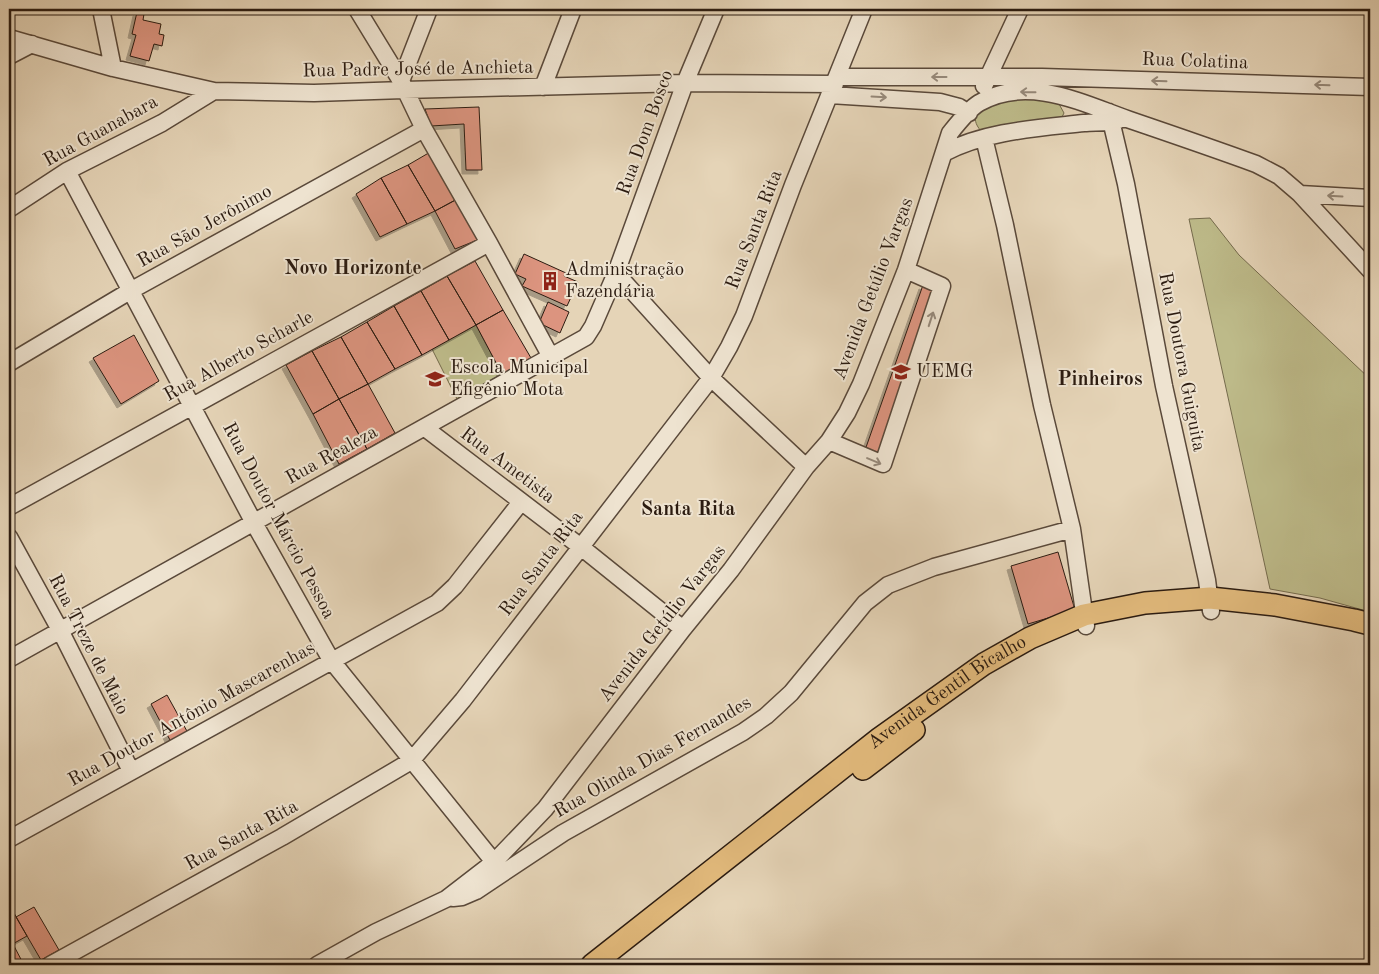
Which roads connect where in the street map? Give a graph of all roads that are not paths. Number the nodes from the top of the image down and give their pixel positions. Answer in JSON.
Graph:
{"nodes":[{"id":1,"x":101,"y":9,"type":"edge"},
{"id":2,"x":357,"y":9,"type":"edge"},
{"id":3,"x":429,"y":9,"type":"edge"},
{"id":4,"x":574,"y":9,"type":"edge"},
{"id":5,"x":716,"y":9,"type":"edge"},
{"id":6,"x":864,"y":9,"type":"edge"},
{"id":7,"x":1020,"y":9,"type":"edge"},
{"id":8,"x":9,"y":38,"type":"edge"},
{"id":9,"x":32,"y":44,"type":"junction"},
{"id":10,"x":9,"y":56,"type":"edge"},
{"id":11,"x":113,"y":68,"type":"junction"},
{"id":12,"x":1042,"y":77,"type":"junction"},
{"id":13,"x":988,"y":78,"type":"junction"},
{"id":14,"x":685,"y":83,"type":"junction"},
{"id":15,"x":402,"y":85,"type":"junction"},
{"id":16,"x":834,"y":85,"type":"junction"},
{"id":17,"x":543,"y":87,"type":"junction"},
{"id":18,"x":1370,"y":87,"type":"edge"},
{"id":19,"x":214,"y":92,"type":"junction"},
{"id":20,"x":1062,"y":96,"type":"junction"},
{"id":21,"x":971,"y":110,"type":"junction"},
{"id":22,"x":1115,"y":117,"type":"junction"},
{"id":23,"x":1066,"y":125,"type":"junction"},
{"id":24,"x":424,"y":129,"type":"junction"},
{"id":25,"x":984,"y":138,"type":"junction"},
{"id":26,"x":944,"y":153,"type":"junction"},
{"id":27,"x":68,"y":171,"type":"junction"},
{"id":28,"x":1300,"y":194,"type":"junction"},
{"id":29,"x":1370,"y":198,"type":"edge"},
{"id":30,"x":9,"y":209,"type":"edge"},
{"id":31,"x":489,"y":242,"type":"junction"},
{"id":32,"x":906,"y":270,"type":"junction"},
{"id":33,"x":1370,"y":270,"type":"edge"},
{"id":34,"x":616,"y":273,"type":"junction"},
{"id":35,"x":130,"y":291,"type":"junction"},
{"id":36,"x":551,"y":357,"type":"junction"},
{"id":37,"x":9,"y":363,"type":"edge"},
{"id":38,"x":711,"y":378,"type":"junction"},
{"id":39,"x":193,"y":406,"type":"junction"},
{"id":40,"x":425,"y":428,"type":"junction"},
{"id":41,"x":829,"y":441,"type":"junction"},
{"id":42,"x":806,"y":468,"type":"junction"},
{"id":43,"x":521,"y":502,"type":"junction"},
{"id":44,"x":9,"y":506,"type":"edge"},
{"id":45,"x":254,"y":523,"type":"junction"},
{"id":46,"x":1072,"y":530,"type":"junction"},
{"id":47,"x":9,"y":537,"type":"edge"},
{"id":48,"x":581,"y":547,"type":"junction"},
{"id":49,"x":1210,"y":604,"type":"junction"},
{"id":50,"x":1085,"y":620,"type":"junction"},
{"id":51,"x":1370,"y":624,"type":"edge"},
{"id":52,"x":683,"y":629,"type":"junction"},
{"id":53,"x":60,"y":630,"type":"junction"},
{"id":54,"x":1370,"y":636,"type":"edge"},
{"id":55,"x":9,"y":658,"type":"edge"},
{"id":56,"x":331,"y":660,"type":"junction"},
{"id":57,"x":411,"y":761,"type":"junction"},
{"id":58,"x":131,"y":771,"type":"junction"},
{"id":59,"x":9,"y":839,"type":"edge"},
{"id":60,"x":490,"y":871,"type":"junction"},
{"id":61,"x":50,"y":965,"type":"edge"},
{"id":62,"x":317,"y":965,"type":"edge"},
{"id":63,"x":592,"y":965,"type":"edge"},
{"id":64,"x":613,"y":965,"type":"edge"}],
"edges":[{"from":1,"to":11,"type":"street"},
{"from":2,"to":15,"type":"street"},
{"from":3,"to":15,"type":"street"},
{"from":4,"to":17,"type":"street"},
{"from":5,"to":14,"type":"street","name":"Rua Dom Bosco"},
{"from":6,"to":16,"type":"street","name":"Rua Santa Rita"},
{"from":7,"to":13,"type":"street"},
{"from":8,"to":9,"type":"street","name":"Rua Padre José de Anchieta"},
{"from":9,"to":10,"type":"street"},
{"from":9,"to":11,"type":"street","name":"Rua Padre José de Anchieta"},
{"from":11,"to":19,"type":"street","name":"Rua Padre José de Anchieta"},
{"from":12,"to":13,"type":"street","name":"Rua Padre José de Anchieta"},
{"from":18,"to":12,"type":"street","name":"Rua Colatina","one_way":true},
{"from":12,"to":20,"type":"street"},
{"from":13,"to":16,"type":"street","name":"Rua Padre José de Anchieta","one_way":true},
{"from":13,"to":21,"type":"street"},
{"from":14,"to":16,"type":"street","name":"Rua Padre José de Anchieta"},
{"from":14,"to":17,"type":"street","name":"Rua Padre José de Anchieta"},
{"from":14,"to":34,"type":"street","name":"Rua Dom Bosco"},
{"from":15,"to":17,"type":"street","name":"Rua Padre José de Anchieta"},
{"from":15,"to":19,"type":"street","name":"Rua Padre José de Anchieta"},
{"from":15,"to":24,"type":"street"},
{"from":16,"to":21,"type":"street","name":"Rua Padre José de Anchieta","one_way":true},
{"from":16,"to":38,"type":"street","name":"Rua Santa Rita"},
{"from":19,"to":27,"type":"street","name":"Rua Guanabara"},
{"from":20,"to":21,"type":"street","one_way":true},
{"from":20,"to":22,"type":"street"},
{"from":20,"to":23,"type":"street"},
{"from":21,"to":25,"type":"street"},
{"from":21,"to":26,"type":"street","name":"Avenida Getúlio Vargas"},
{"from":22,"to":23,"type":"street"},
{"from":22,"to":28,"type":"street"},
{"from":22,"to":49,"type":"street","name":"Rua Doutora Guiguita"},
{"from":23,"to":25,"type":"street"},
{"from":24,"to":31,"type":"street"},
{"from":24,"to":35,"type":"street","name":"Rua São Jerônimo"},
{"from":25,"to":26,"type":"street"},
{"from":25,"to":46,"type":"street"},
{"from":26,"to":32,"type":"street","name":"Avenida Getúlio Vargas"},
{"from":27,"to":30,"type":"street","name":"Rua Guanabara"},
{"from":27,"to":35,"type":"street","name":"Rua Doutor Márcio Pessoa"},
{"from":29,"to":28,"type":"street","one_way":true},
{"from":28,"to":33,"type":"street"},
{"from":31,"to":36,"type":"street"},
{"from":31,"to":39,"type":"street","name":"Rua Alberto Scharle"},
{"from":32,"to":41,"type":"street","name":"Avenida Getúlio Vargas"},
{"from":41,"to":32,"type":"street","one_way":true},
{"from":34,"to":36,"type":"street","name":"Rua Realeza"},
{"from":34,"to":38,"type":"street"},
{"from":35,"to":37,"type":"street","name":"Rua São Jerônimo"},
{"from":35,"to":39,"type":"street","name":"Rua Doutor Márcio Pessoa"},
{"from":36,"to":40,"type":"street","name":"Rua Realeza"},
{"from":38,"to":42,"type":"street"},
{"from":38,"to":48,"type":"street","name":"Rua Santa Rita"},
{"from":39,"to":44,"type":"street","name":"Rua Alberto Scharle"},
{"from":39,"to":45,"type":"street","name":"Rua Doutor Márcio Pessoa"},
{"from":40,"to":43,"type":"street","name":"Rua Ametista"},
{"from":40,"to":45,"type":"street","name":"Rua Realeza"},
{"from":41,"to":42,"type":"street","name":"Avenida Getúlio Vargas"},
{"from":42,"to":52,"type":"street","name":"Avenida Getúlio Vargas"},
{"from":43,"to":48,"type":"street","name":"Rua Ametista"},
{"from":43,"to":56,"type":"street","name":"Rua Doutor Antônio Mascarenhas"},
{"from":45,"to":53,"type":"street","name":"Rua Realeza"},
{"from":45,"to":56,"type":"street","name":"Rua Doutor Márcio Pessoa"},
{"from":46,"to":50,"type":"street"},
{"from":46,"to":60,"type":"street","name":"Rua Olinda Dias Fernandes"},
{"from":47,"to":53,"type":"street","name":"Rua Treze de Maio"},
{"from":48,"to":52,"type":"street","name":"Rua Ametista"},
{"from":48,"to":57,"type":"street","name":"Rua Santa Rita"},
{"from":49,"to":50,"type":"main road","name":"Avenida Gentil Bicalho"},
{"from":49,"to":51,"type":"main road","name":"Avenida Gentil Bicalho"},
{"from":49,"to":54,"type":"main road","name":"Avenida Gentil Bicalho"},
{"from":50,"to":63,"type":"main road","name":"Avenida Gentil Bicalho"},
{"from":50,"to":64,"type":"main road","name":"Avenida Gentil Bicalho"},
{"from":52,"to":60,"type":"street","name":"Avenida Getúlio Vargas"},
{"from":53,"to":55,"type":"street","name":"Rua Realeza"},
{"from":53,"to":58,"type":"street","name":"Rua Treze de Maio"},
{"from":56,"to":57,"type":"street","name":"Rua Doutor Márcio Pessoa"},
{"from":56,"to":58,"type":"street","name":"Rua Doutor Antônio Mascarenhas"},
{"from":57,"to":60,"type":"street","name":"Rua Doutor Márcio Pessoa"},
{"from":57,"to":61,"type":"street","name":"Rua Santa Rita"},
{"from":58,"to":59,"type":"street","name":"Rua Doutor Antônio Mascarenhas"},
{"from":60,"to":62,"type":"street","name":"Rua Olinda Dias Fernandes"}]}
